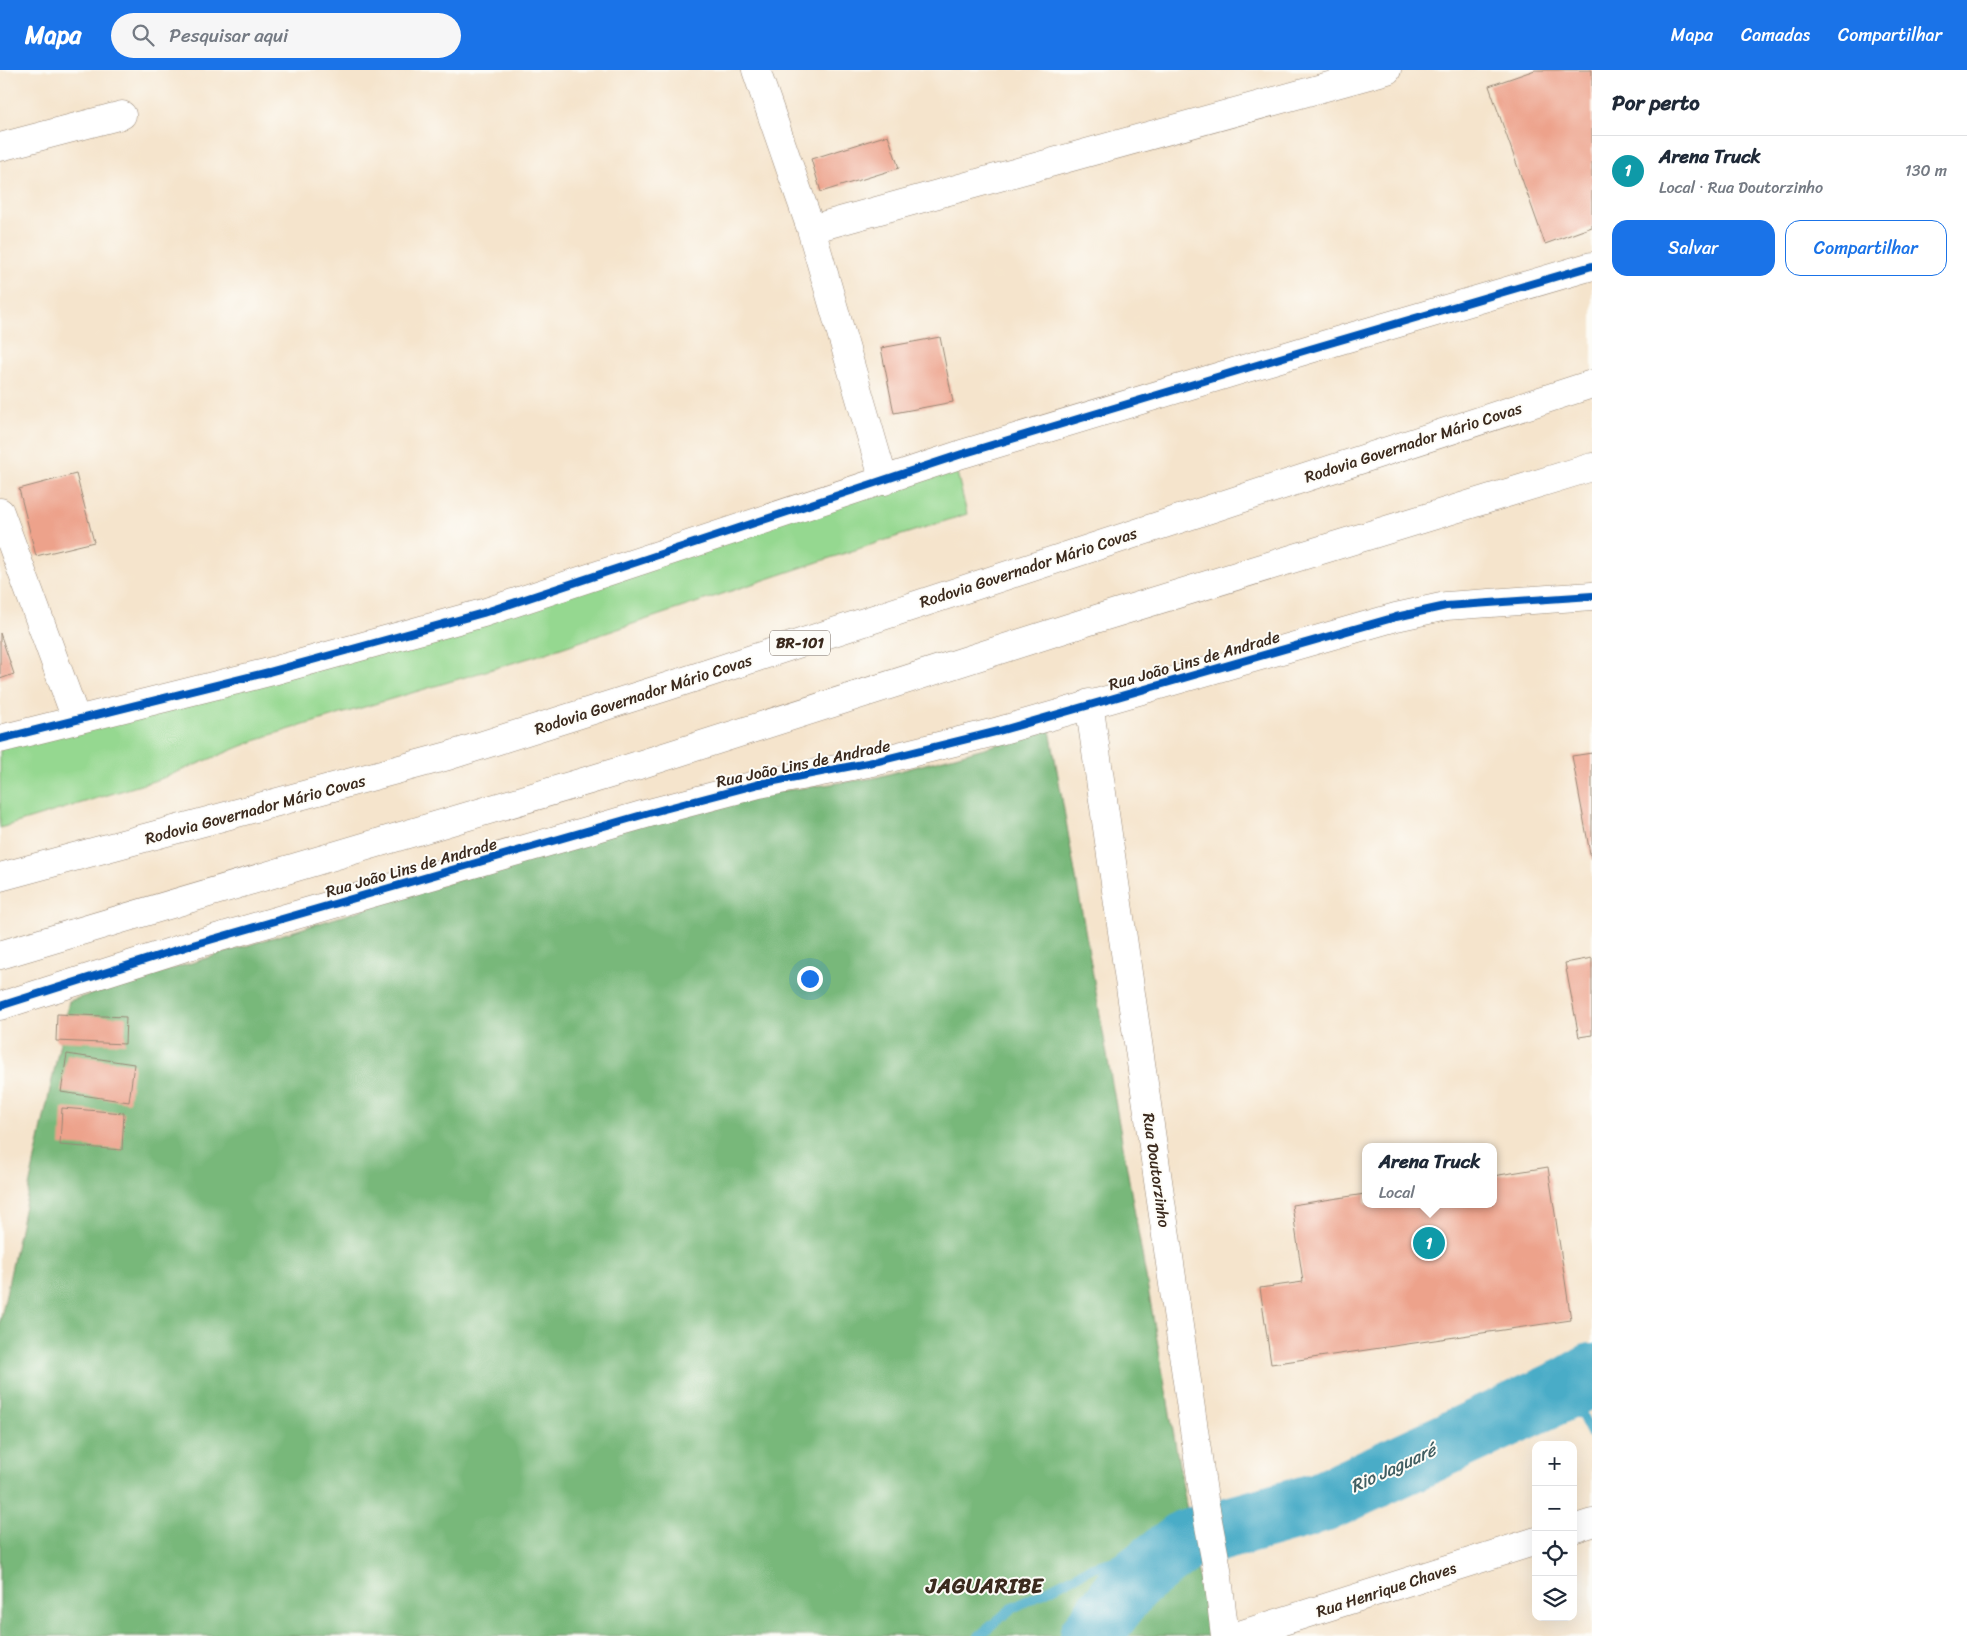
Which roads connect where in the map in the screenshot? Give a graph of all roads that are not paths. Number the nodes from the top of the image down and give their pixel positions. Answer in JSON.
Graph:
{"nodes":[{"id":1,"x":756,"y":70,"type":"edge"},
{"id":2,"x":1387,"y":70,"type":"edge"},
{"id":3,"x":122,"y":115,"type":"dead end"},
{"id":4,"x":0,"y":147,"type":"edge"},
{"id":5,"x":811,"y":229,"type":"junction"},
{"id":6,"x":1592,"y":266,"type":"edge"},
{"id":7,"x":1592,"y":384,"type":"edge"},
{"id":8,"x":1592,"y":467,"type":"edge"},
{"id":9,"x":884,"y":482,"type":"junction"},
{"id":10,"x":0,"y":512,"type":"edge"},
{"id":11,"x":1592,"y":596,"type":"edge"},
{"id":12,"x":1089,"y":703,"type":"junction"},
{"id":13,"x":76,"y":719,"type":"junction"},
{"id":14,"x":0,"y":739,"type":"edge"},
{"id":15,"x":0,"y":877,"type":"edge"},
{"id":16,"x":0,"y":955,"type":"edge"},
{"id":17,"x":0,"y":1006,"type":"edge"},
{"id":18,"x":1592,"y":1523,"type":"edge"},
{"id":19,"x":1577,"y":1528,"type":"edge"},
{"id":20,"x":1532,"y":1542,"type":"edge"},
{"id":21,"x":1225,"y":1636,"type":"edge"},
{"id":22,"x":1236,"y":1636,"type":"edge"}],
"edges":[{"from":1,"to":5,"type":"main road"},
{"from":2,"to":5,"type":"main road"},
{"from":3,"to":4,"type":"main road"},
{"from":5,"to":9,"type":"main road"},
{"from":6,"to":9,"type":"main road"},
{"from":7,"to":15,"type":"main road","name":"Rodovia Governador Mário Covas","number":"BR-101"},
{"from":8,"to":16,"type":"main road"},
{"from":9,"to":13,"type":"main road"},
{"from":10,"to":13,"type":"main road"},
{"from":11,"to":12,"type":"main road","name":"Rua João Lins de Andrade"},
{"from":12,"to":17,"type":"main road","name":"Rua João Lins de Andrade"},
{"from":12,"to":21,"type":"main road","name":"Rua Doutorzinho"},
{"from":13,"to":14,"type":"main road"},
{"from":18,"to":19,"type":"main road"},
{"from":20,"to":22,"type":"main road","name":"Rua Henrique Chaves"}]}
